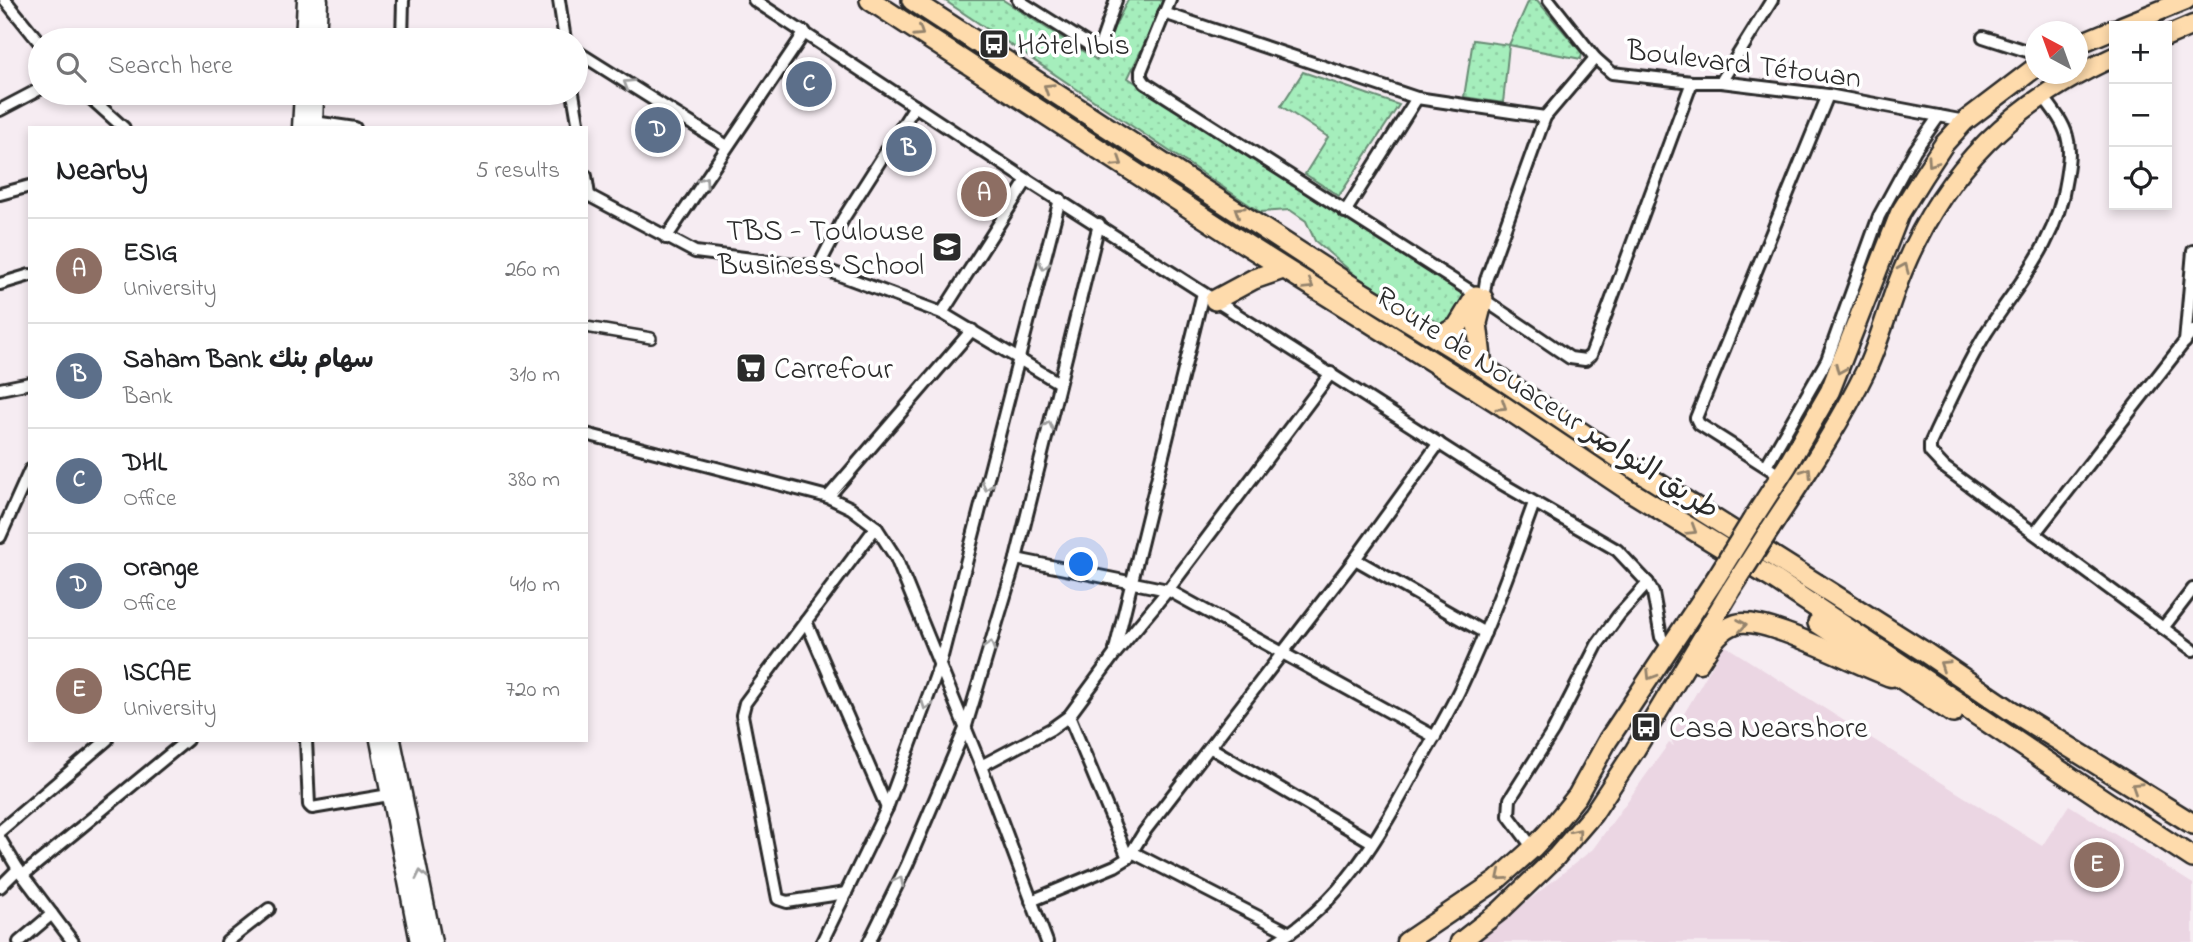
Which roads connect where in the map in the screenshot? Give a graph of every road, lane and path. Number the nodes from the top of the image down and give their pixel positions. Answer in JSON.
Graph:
{"nodes":[{"id":1,"x":306,"y":0,"type":"edge"},
{"id":2,"x":319,"y":0,"type":"edge"},
{"id":3,"x":403,"y":0,"type":"edge"},
{"id":4,"x":559,"y":0,"type":"edge"},
{"id":5,"x":754,"y":0,"type":"edge"},
{"id":6,"x":857,"y":0,"type":"edge"},
{"id":7,"x":912,"y":0,"type":"edge"},
{"id":8,"x":1018,"y":0,"type":"edge"},
{"id":9,"x":1116,"y":0,"type":"edge"},
{"id":10,"x":1170,"y":0,"type":"edge"},
{"id":11,"x":1549,"y":0,"type":"edge"},
{"id":12,"x":1772,"y":0,"type":"edge"},
{"id":13,"x":2186,"y":0,"type":"edge"},
{"id":14,"x":875,"y":4,"type":"edge"},
{"id":15,"x":5,"y":5,"type":"edge"},
{"id":16,"x":2162,"y":5,"type":"edge"},
{"id":17,"x":1164,"y":13,"type":"junction"},
{"id":18,"x":2132,"y":21,"type":"edge"},
{"id":19,"x":2193,"y":25,"type":"edge"},
{"id":20,"x":311,"y":28,"type":"edge"},
{"id":21,"x":315,"y":28,"type":"edge"},
{"id":22,"x":402,"y":28,"type":"edge"},
{"id":23,"x":563,"y":28,"type":"edge"},
{"id":24,"x":28,"y":30,"type":"edge"},
{"id":25,"x":2109,"y":31,"type":"edge"},
{"id":26,"x":805,"y":32,"type":"junction"},
{"id":27,"x":2172,"y":34,"type":"edge"},
{"id":28,"x":1983,"y":37,"type":"dead end"},
{"id":29,"x":2088,"y":40,"type":"edge"},
{"id":30,"x":2025,"y":51,"type":"edge"},
{"id":31,"x":1594,"y":58,"type":"junction"},
{"id":32,"x":588,"y":59,"type":"edge"},
{"id":33,"x":2109,"y":60,"type":"edge"},
{"id":34,"x":2025,"y":74,"type":"edge"},
{"id":35,"x":1692,"y":82,"type":"junction"},
{"id":36,"x":1721,"y":82,"type":"junction"},
{"id":37,"x":1828,"y":94,"type":"junction"},
{"id":38,"x":28,"y":95,"type":"edge"},
{"id":39,"x":2042,"y":95,"type":"junction"},
{"id":40,"x":1417,"y":98,"type":"junction"},
{"id":41,"x":98,"y":105,"type":"edge"},
{"id":42,"x":306,"y":105,"type":"edge"},
{"id":43,"x":313,"y":105,"type":"edge"},
{"id":44,"x":575,"y":105,"type":"edge"},
{"id":45,"x":915,"y":106,"type":"junction"},
{"id":46,"x":0,"y":110,"type":"edge"},
{"id":47,"x":1939,"y":116,"type":"junction"},
{"id":48,"x":1545,"y":117,"type":"junction"},
{"id":49,"x":1965,"y":121,"type":"junction"},
{"id":50,"x":122,"y":126,"type":"edge"},
{"id":51,"x":310,"y":126,"type":"edge"},
{"id":52,"x":579,"y":126,"type":"edge"},
{"id":53,"x":727,"y":146,"type":"junction"},
{"id":54,"x":1027,"y":180,"type":"junction"},
{"id":55,"x":28,"y":187,"type":"edge"},
{"id":56,"x":0,"y":194,"type":"edge"},
{"id":57,"x":588,"y":194,"type":"edge"},
{"id":58,"x":1060,"y":199,"type":"junction"},
{"id":59,"x":1345,"y":212,"type":"junction"},
{"id":60,"x":1099,"y":224,"type":"junction"},
{"id":61,"x":666,"y":238,"type":"junction"},
{"id":62,"x":1252,"y":248,"type":"junction"},
{"id":63,"x":2193,"y":251,"type":"edge"},
{"id":64,"x":818,"y":267,"type":"junction"},
{"id":65,"x":1283,"y":269,"type":"junction"},
{"id":66,"x":28,"y":276,"type":"edge"},
{"id":67,"x":0,"y":284,"type":"edge"},
{"id":68,"x":1482,"y":292,"type":"junction"},
{"id":69,"x":1206,"y":299,"type":"junction"},
{"id":70,"x":942,"y":313,"type":"junction"},
{"id":71,"x":588,"y":327,"type":"edge"},
{"id":72,"x":972,"y":330,"type":"junction"},
{"id":73,"x":2193,"y":331,"type":"edge"},
{"id":74,"x":651,"y":338,"type":"dead end"},
{"id":75,"x":1437,"y":338,"type":"junction"},
{"id":76,"x":2185,"y":342,"type":"junction"},
{"id":77,"x":1021,"y":359,"type":"junction"},
{"id":78,"x":1482,"y":366,"type":"junction"},
{"id":79,"x":1331,"y":373,"type":"junction"},
{"id":80,"x":28,"y":383,"type":"edge"},
{"id":81,"x":1059,"y":383,"type":"junction"},
{"id":82,"x":0,"y":388,"type":"edge"},
{"id":83,"x":588,"y":435,"type":"edge"},
{"id":84,"x":1439,"y":443,"type":"junction"},
{"id":85,"x":1774,"y":471,"type":"junction"},
{"id":86,"x":28,"y":474,"type":"edge"},
{"id":87,"x":18,"y":495,"type":"junction"},
{"id":88,"x":828,"y":497,"type":"junction"},
{"id":89,"x":28,"y":498,"type":"edge"},
{"id":90,"x":1534,"y":503,"type":"junction"},
{"id":91,"x":876,"y":527,"type":"junction"},
{"id":92,"x":2035,"y":533,"type":"junction"},
{"id":93,"x":0,"y":537,"type":"edge"},
{"id":94,"x":1016,"y":559,"type":"junction"},
{"id":95,"x":1356,"y":559,"type":"junction"},
{"id":96,"x":1775,"y":580,"type":"junction"},
{"id":97,"x":1648,"y":583,"type":"junction"},
{"id":98,"x":1132,"y":584,"type":"junction"},
{"id":99,"x":2193,"y":589,"type":"edge"},
{"id":100,"x":1168,"y":590,"type":"junction"},
{"id":101,"x":806,"y":621,"type":"junction"},
{"id":102,"x":2163,"y":628,"type":"junction"},
{"id":103,"x":1485,"y":633,"type":"junction"},
{"id":104,"x":1668,"y":647,"type":"junction"},
{"id":105,"x":2193,"y":650,"type":"edge"},
{"id":106,"x":1282,"y":653,"type":"junction"},
{"id":107,"x":1114,"y":655,"type":"junction"},
{"id":108,"x":940,"y":664,"type":"junction"},
{"id":109,"x":1902,"y":681,"type":"junction"},
{"id":110,"x":1675,"y":683,"type":"junction"},
{"id":111,"x":1069,"y":716,"type":"junction"},
{"id":112,"x":965,"y":729,"type":"junction"},
{"id":113,"x":1435,"y":737,"type":"junction"},
{"id":114,"x":105,"y":742,"type":"edge"},
{"id":115,"x":306,"y":742,"type":"edge"},
{"id":116,"x":379,"y":742,"type":"edge"},
{"id":117,"x":392,"y":742,"type":"edge"},
{"id":118,"x":173,"y":744,"type":"edge"},
{"id":119,"x":1211,"y":748,"type":"junction"},
{"id":120,"x":981,"y":766,"type":"junction"},
{"id":121,"x":389,"y":795,"type":"junction"},
{"id":122,"x":887,"y":808,"type":"junction"},
{"id":123,"x":2193,"y":824,"type":"edge"},
{"id":124,"x":0,"y":831,"type":"edge"},
{"id":125,"x":0,"y":839,"type":"edge"},
{"id":126,"x":1372,"y":842,"type":"junction"},
{"id":127,"x":1534,"y":848,"type":"junction"},
{"id":128,"x":1130,"y":855,"type":"junction"},
{"id":129,"x":2193,"y":858,"type":"edge"},
{"id":130,"x":21,"y":872,"type":"junction"},
{"id":131,"x":2193,"y":872,"type":"edge"},
{"id":132,"x":0,"y":887,"type":"edge"},
{"id":133,"x":846,"y":892,"type":"junction"},
{"id":134,"x":1031,"y":901,"type":"junction"},
{"id":135,"x":269,"y":909,"type":"dead end"},
{"id":136,"x":52,"y":914,"type":"junction"},
{"id":137,"x":1290,"y":933,"type":"junction"},
{"id":138,"x":19,"y":942,"type":"edge"},
{"id":139,"x":73,"y":942,"type":"edge"},
{"id":140,"x":227,"y":942,"type":"edge"},
{"id":141,"x":419,"y":942,"type":"edge"},
{"id":142,"x":433,"y":942,"type":"edge"},
{"id":143,"x":822,"y":942,"type":"edge"},
{"id":144,"x":869,"y":942,"type":"edge"},
{"id":145,"x":1048,"y":942,"type":"edge"},
{"id":146,"x":1276,"y":942,"type":"edge"},
{"id":147,"x":1406,"y":942,"type":"edge"},
{"id":148,"x":1460,"y":942,"type":"edge"}],
"edges":[{"from":1,"to":20,"type":"main road"},
{"from":2,"to":21,"type":"main road"},
{"from":3,"to":22,"type":"street"},
{"from":4,"to":23,"type":"street"},
{"from":5,"to":26,"type":"street"},
{"from":6,"to":14,"type":"main road"},
{"from":75,"to":7,"type":"highway","name":"Route de Nouaceur طريق النواصر","one_way":true},
{"from":8,"to":9,"type":"street"},
{"from":10,"to":17,"type":"street"},
{"from":11,"to":31,"type":"street","name":"Boulevard Tétouan"},
{"from":12,"to":36,"type":"street"},
{"from":13,"to":16,"type":"main road"},
{"from":14,"to":62,"type":"highway","name":"Route de Nouaceur طريق النواصر","one_way":true},
{"from":15,"to":24,"type":"street"},
{"from":16,"to":18,"type":"main road"},
{"from":17,"to":40,"type":"street"},
{"from":17,"to":59,"type":"street"},
{"from":19,"to":27,"type":"main road"},
{"from":25,"to":29,"type":"main road"},
{"from":26,"to":45,"type":"street"},
{"from":26,"to":53,"type":"street"},
{"from":28,"to":30,"type":"street"},
{"from":31,"to":35,"type":"street","name":"Boulevard Tétouan"},
{"from":31,"to":48,"type":"street"},
{"from":53,"to":32,"type":"street","one_way":true},
{"from":33,"to":39,"type":"main road"},
{"from":34,"to":49,"type":"main road"},
{"from":35,"to":36,"type":"street","name":"Boulevard Tétouan"},
{"from":35,"to":68,"type":"street"},
{"from":36,"to":37,"type":"street","name":"Boulevard Tétouan"},
{"from":37,"to":47,"type":"street","name":"Boulevard Tétouan"},
{"from":37,"to":85,"type":"street"},
{"from":38,"to":46,"type":"street"},
{"from":39,"to":92,"type":"street"},
{"from":110,"to":39,"type":"main road","one_way":true,"bridge":true},
{"from":40,"to":48,"type":"street"},
{"from":40,"to":59,"type":"street"},
{"from":41,"to":50,"type":"street"},
{"from":42,"to":51,"type":"main road"},
{"from":43,"to":51,"type":"main road"},
{"from":44,"to":52,"type":"street"},
{"from":45,"to":54,"type":"street"},
{"from":45,"to":64,"type":"street"},
{"from":47,"to":49,"type":"street","name":"Boulevard Tétouan"},
{"from":47,"to":85,"type":"street"},
{"from":48,"to":68,"type":"street"},
{"from":49,"to":85,"type":"main road","one_way":true},
{"from":61,"to":53,"type":"street","one_way":true},
{"from":54,"to":58,"type":"street"},
{"from":54,"to":70,"type":"street"},
{"from":55,"to":56,"type":"street"},
{"from":57,"to":61,"type":"street"},
{"from":58,"to":60,"type":"street"},
{"from":58,"to":77,"type":"street","one_way":true},
{"from":59,"to":68,"type":"street"},
{"from":60,"to":69,"type":"street"},
{"from":60,"to":81,"type":"street"},
{"from":61,"to":64,"type":"street"},
{"from":62,"to":65,"type":"highway","name":"Route de Nouaceur طريق النواصر"},
{"from":62,"to":69,"type":"highway"},
{"from":63,"to":76,"type":"street"},
{"from":64,"to":70,"type":"street"},
{"from":65,"to":69,"type":"highway"},
{"from":65,"to":96,"type":"highway","name":"Route de Nouaceur طريق النواصر","one_way":true},
{"from":66,"to":67,"type":"street"},
{"from":68,"to":75,"type":"highway"},
{"from":68,"to":78,"type":"highway"},
{"from":69,"to":79,"type":"street"},
{"from":69,"to":98,"type":"street"},
{"from":70,"to":72,"type":"street"},
{"from":71,"to":74,"type":"street"},
{"from":72,"to":77,"type":"street"},
{"from":72,"to":88,"type":"street"},
{"from":73,"to":76,"type":"street"},
{"from":75,"to":78,"type":"highway","name":"Route de Nouaceur طريق النواصر"},
{"from":76,"to":92,"type":"street"},
{"from":77,"to":81,"type":"street"},
{"from":77,"to":108,"type":"street","one_way":true},
{"from":123,"to":78,"type":"highway","name":"Route de Nouaceur طريق النواصر","one_way":true},
{"from":79,"to":84,"type":"street"},
{"from":79,"to":100,"type":"street"},
{"from":80,"to":82,"type":"street"},
{"from":94,"to":81,"type":"street","one_way":true},
{"from":83,"to":88,"type":"street"},
{"from":84,"to":90,"type":"street"},
{"from":84,"to":95,"type":"street"},
{"from":85,"to":104,"type":"main road","bridge":true},
{"from":86,"to":87,"type":"street"},
{"from":87,"to":89,"type":"street"},
{"from":87,"to":93,"type":"street"},
{"from":88,"to":91,"type":"street"},
{"from":90,"to":97,"type":"street"},
{"from":90,"to":103,"type":"street"},
{"from":91,"to":101,"type":"street"},
{"from":91,"to":108,"type":"street"},
{"from":92,"to":102,"type":"street"},
{"from":94,"to":98,"type":"street"},
{"from":112,"to":94,"type":"street","one_way":true},
{"from":95,"to":103,"type":"street"},
{"from":95,"to":106,"type":"street"},
{"from":96,"to":109,"type":"highway"},
{"from":96,"to":129,"type":"highway","name":"Route de Nouaceur طريق النواصر"},
{"from":97,"to":104,"type":"street"},
{"from":97,"to":127,"type":"street"},
{"from":98,"to":100,"type":"street"},
{"from":98,"to":107,"type":"street"},
{"from":99,"to":102,"type":"street"},
{"from":100,"to":106,"type":"street"},
{"from":100,"to":107,"type":"street"},
{"from":101,"to":122,"type":"street"},
{"from":101,"to":133,"type":"street"},
{"from":102,"to":105,"type":"street"},
{"from":103,"to":113,"type":"street"},
{"from":104,"to":127,"type":"main road","one_way":true},
{"from":106,"to":113,"type":"street"},
{"from":106,"to":119,"type":"street"},
{"from":107,"to":111,"type":"street"},
{"from":108,"to":112,"type":"street"},
{"from":108,"to":122,"type":"street","one_way":true},
{"from":110,"to":109,"type":"main road","one_way":true},
{"from":109,"to":131,"type":"highway"},
{"from":148,"to":110,"type":"main road","one_way":true},
{"from":111,"to":120,"type":"street"},
{"from":111,"to":128,"type":"street"},
{"from":112,"to":120,"type":"street"},
{"from":144,"to":112,"type":"street","one_way":true},
{"from":113,"to":126,"type":"street"},
{"from":114,"to":124,"type":"street"},
{"from":115,"to":121,"type":"street"},
{"from":116,"to":121,"type":"main road"},
{"from":142,"to":117,"type":"main road","one_way":true},
{"from":118,"to":130,"type":"street"},
{"from":119,"to":126,"type":"street"},
{"from":119,"to":128,"type":"street"},
{"from":120,"to":134,"type":"street"},
{"from":121,"to":141,"type":"main road"},
{"from":122,"to":133,"type":"street"},
{"from":125,"to":130,"type":"street"},
{"from":126,"to":137,"type":"street"},
{"from":127,"to":147,"type":"main road","one_way":true},
{"from":128,"to":134,"type":"street"},
{"from":128,"to":137,"type":"street"},
{"from":130,"to":132,"type":"street"},
{"from":130,"to":136,"type":"street"},
{"from":133,"to":143,"type":"street"},
{"from":134,"to":145,"type":"street"},
{"from":135,"to":140,"type":"street"},
{"from":136,"to":138,"type":"street"},
{"from":136,"to":139,"type":"street"},
{"from":137,"to":146,"type":"street"}]}
